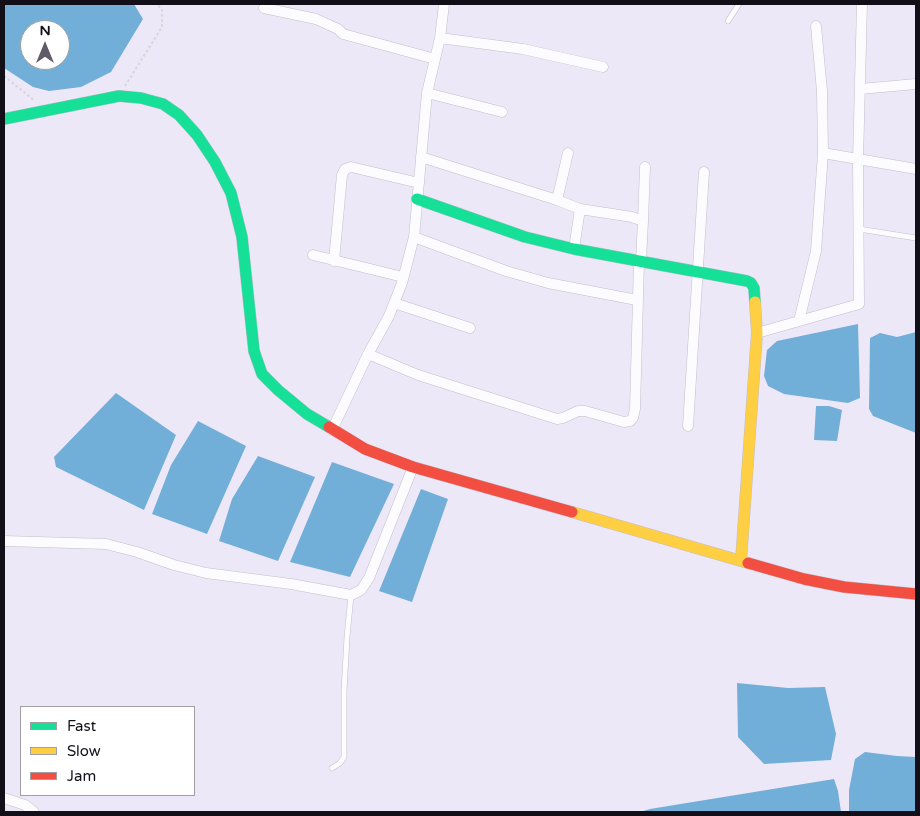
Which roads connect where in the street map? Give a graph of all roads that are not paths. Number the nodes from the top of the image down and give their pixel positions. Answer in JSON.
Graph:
{"nodes":[{"id":1,"x":444,"y":4,"type":"edge"},
{"id":2,"x":739,"y":4,"type":"edge"},
{"id":3,"x":862,"y":4,"type":"edge"},
{"id":4,"x":264,"y":8,"type":"dead end"},
{"id":5,"x":728,"y":21,"type":"dead end"},
{"id":6,"x":816,"y":26,"type":"dead end"},
{"id":7,"x":440,"y":38,"type":"junction"},
{"id":8,"x":435,"y":59,"type":"junction"},
{"id":9,"x":603,"y":67,"type":"dead end"},
{"id":10,"x":916,"y":84,"type":"edge"},
{"id":11,"x":860,"y":89,"type":"junction"},
{"id":12,"x":427,"y":93,"type":"junction"},
{"id":13,"x":502,"y":112,"type":"dead end"},
{"id":14,"x":4,"y":119,"type":"edge"},
{"id":15,"x":568,"y":153,"type":"dead end"},
{"id":16,"x":823,"y":153,"type":"junction"},
{"id":17,"x":421,"y":157,"type":"junction"},
{"id":18,"x":858,"y":160,"type":"junction"},
{"id":19,"x":645,"y":167,"type":"dead end"},
{"id":20,"x":916,"y":169,"type":"edge"},
{"id":21,"x":704,"y":172,"type":"dead end"},
{"id":22,"x":419,"y":183,"type":"junction"},
{"id":23,"x":417,"y":199,"type":"junction"},
{"id":24,"x":557,"y":200,"type":"junction"},
{"id":25,"x":580,"y":209,"type":"junction"},
{"id":26,"x":643,"y":222,"type":"junction"},
{"id":27,"x":859,"y":229,"type":"junction"},
{"id":28,"x":414,"y":237,"type":"junction"},
{"id":29,"x":916,"y":238,"type":"edge"},
{"id":30,"x":574,"y":249,"type":"junction"},
{"id":31,"x":313,"y":255,"type":"dead end"},
{"id":32,"x":334,"y":261,"type":"junction"},
{"id":33,"x":640,"y":261,"type":"junction"},
{"id":34,"x":698,"y":272,"type":"junction"},
{"id":35,"x":403,"y":277,"type":"junction"},
{"id":36,"x":637,"y":300,"type":"junction"},
{"id":37,"x":394,"y":303,"type":"junction"},
{"id":38,"x":799,"y":321,"type":"junction"},
{"id":39,"x":470,"y":328,"type":"dead end"},
{"id":40,"x":757,"y":333,"type":"junction"},
{"id":41,"x":368,"y":354,"type":"junction"},
{"id":42,"x":688,"y":426,"type":"dead end"},
{"id":43,"x":332,"y":430,"type":"junction"},
{"id":44,"x":414,"y":467,"type":"junction"},
{"id":45,"x":4,"y":541,"type":"edge"},
{"id":46,"x":741,"y":561,"type":"junction"},
{"id":47,"x":916,"y":594,"type":"edge"},
{"id":48,"x":351,"y":595,"type":"junction"},
{"id":49,"x":332,"y":768,"type":"dead end"},
{"id":50,"x":4,"y":798,"type":"edge"},
{"id":51,"x":34,"y":812,"type":"edge"}],
"edges":[{"from":1,"to":7,"type":"street"},
{"from":2,"to":5,"type":"lane"},
{"from":3,"to":11,"type":"street"},
{"from":4,"to":8,"type":"street"},
{"from":6,"to":16,"type":"street"},
{"from":7,"to":8,"type":"street"},
{"from":7,"to":9,"type":"street"},
{"from":8,"to":12,"type":"street"},
{"from":10,"to":11,"type":"street"},
{"from":11,"to":18,"type":"street"},
{"from":12,"to":13,"type":"street"},
{"from":12,"to":17,"type":"street"},
{"from":14,"to":43,"type":"street"},
{"from":15,"to":24,"type":"street"},
{"from":16,"to":18,"type":"street"},
{"from":16,"to":38,"type":"street"},
{"from":17,"to":22,"type":"street"},
{"from":17,"to":24,"type":"street"},
{"from":18,"to":20,"type":"street"},
{"from":18,"to":27,"type":"street"},
{"from":19,"to":26,"type":"street"},
{"from":21,"to":34,"type":"street"},
{"from":22,"to":23,"type":"street"},
{"from":22,"to":32,"type":"street"},
{"from":23,"to":28,"type":"street"},
{"from":23,"to":30,"type":"street"},
{"from":24,"to":25,"type":"street"},
{"from":25,"to":26,"type":"street"},
{"from":25,"to":30,"type":"street"},
{"from":26,"to":33,"type":"street"},
{"from":27,"to":29,"type":"lane"},
{"from":27,"to":38,"type":"street"},
{"from":28,"to":35,"type":"street"},
{"from":28,"to":36,"type":"street"},
{"from":30,"to":33,"type":"street"},
{"from":31,"to":32,"type":"street"},
{"from":32,"to":35,"type":"street"},
{"from":33,"to":34,"type":"street"},
{"from":33,"to":36,"type":"street"},
{"from":34,"to":40,"type":"street"},
{"from":34,"to":42,"type":"street"},
{"from":35,"to":37,"type":"street"},
{"from":36,"to":41,"type":"street"},
{"from":37,"to":39,"type":"street"},
{"from":37,"to":41,"type":"street"},
{"from":38,"to":40,"type":"street"},
{"from":40,"to":46,"type":"street"},
{"from":41,"to":43,"type":"street"},
{"from":43,"to":44,"type":"street"},
{"from":44,"to":46,"type":"street"},
{"from":44,"to":48,"type":"street"},
{"from":45,"to":48,"type":"street"},
{"from":46,"to":47,"type":"street"},
{"from":48,"to":49,"type":"lane"},
{"from":50,"to":51,"type":"street"}]}
